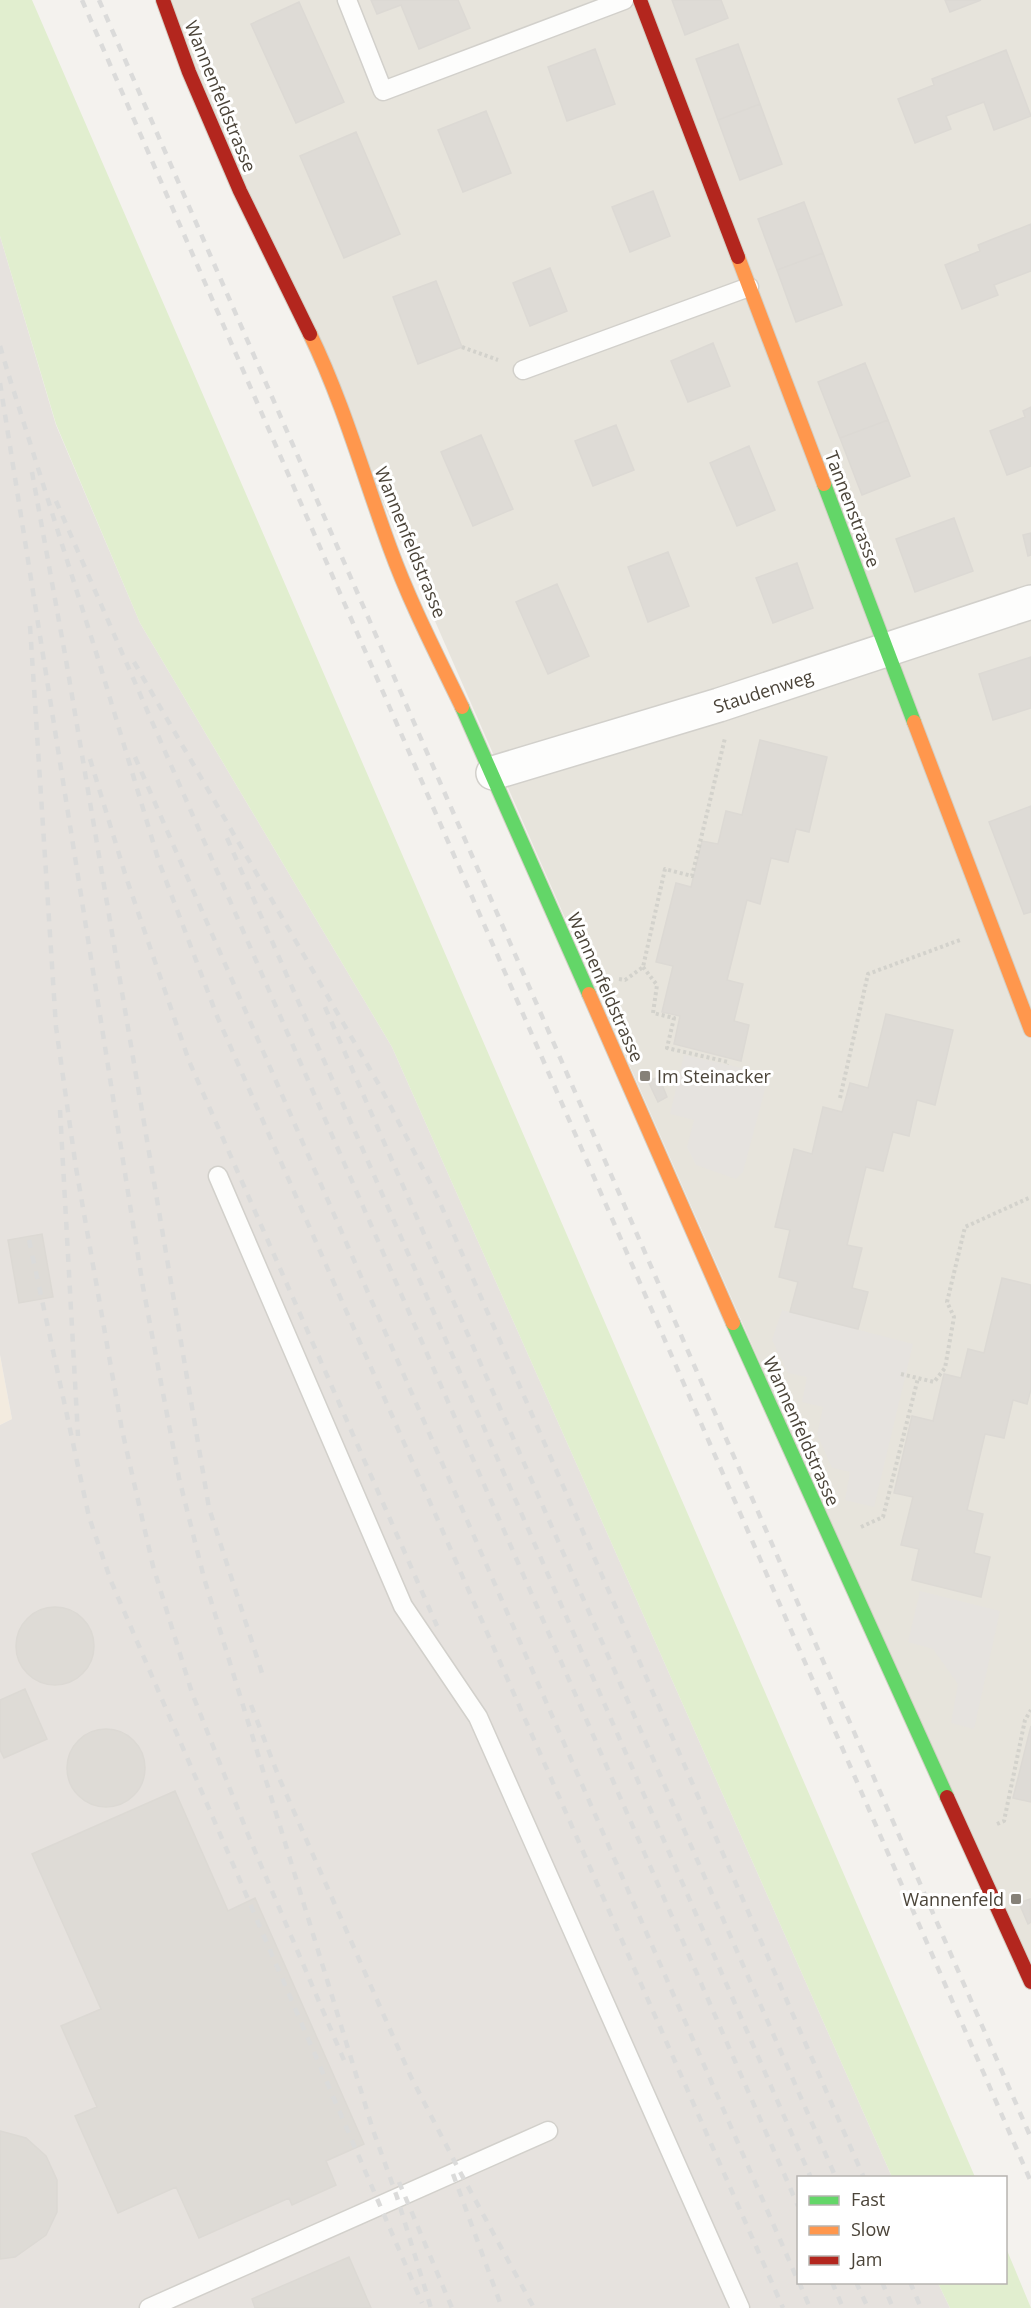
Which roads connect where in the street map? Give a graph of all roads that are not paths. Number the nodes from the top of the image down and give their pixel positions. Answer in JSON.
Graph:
{"nodes":[{"id":1,"x":163,"y":0,"type":"edge"},
{"id":2,"x":346,"y":0,"type":"edge"},
{"id":3,"x":624,"y":0,"type":"edge"},
{"id":4,"x":640,"y":0,"type":"edge"},
{"id":5,"x":749,"y":288,"type":"junction"},
{"id":6,"x":523,"y":370,"type":"road end"},
{"id":7,"x":1031,"y":602,"type":"edge"},
{"id":8,"x":887,"y":651,"type":"junction"},
{"id":9,"x":493,"y":773,"type":"junction"},
{"id":10,"x":1031,"y":1030,"type":"edge"},
{"id":11,"x":218,"y":1176,"type":"dead end"},
{"id":12,"x":1031,"y":1982,"type":"edge"},
{"id":13,"x":548,"y":2131,"type":"dead end"},
{"id":14,"x":149,"y":2308,"type":"edge"},
{"id":15,"x":740,"y":2308,"type":"edge"}],
"edges":[{"from":1,"to":9,"type":"street","name":"Wannenfeldstrasse"},
{"from":2,"to":3,"type":"lane"},
{"from":4,"to":5,"type":"street","name":"Tannenstrasse"},
{"from":5,"to":6,"type":"lane"},
{"from":5,"to":8,"type":"street","name":"Tannenstrasse"},
{"from":7,"to":8,"type":"street","name":"Staudenweg"},
{"from":8,"to":9,"type":"street","name":"Staudenweg"},
{"from":8,"to":10,"type":"street","name":"Tannenstrasse"},
{"from":9,"to":12,"type":"street","name":"Wannenfeldstrasse"},
{"from":11,"to":15,"type":"lane"},
{"from":13,"to":14,"type":"lane"}]}
